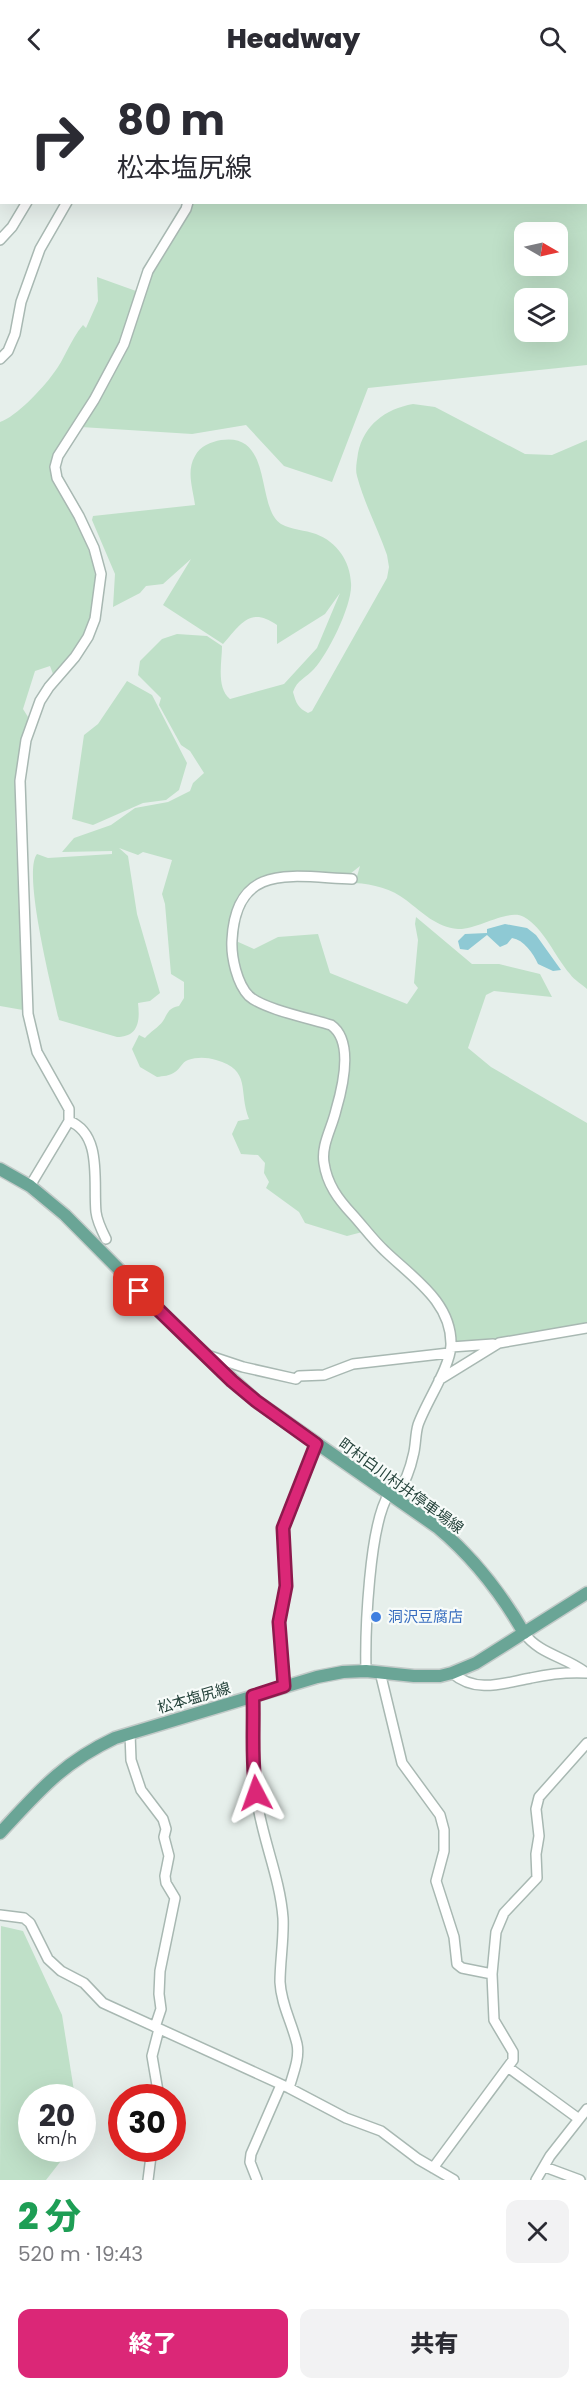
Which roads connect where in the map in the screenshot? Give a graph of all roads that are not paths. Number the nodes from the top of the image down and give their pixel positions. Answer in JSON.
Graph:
{"nodes":[{"id":1,"x":26,"y":204,"type":"edge"},
{"id":2,"x":66,"y":204,"type":"edge"},
{"id":3,"x":187,"y":204,"type":"edge"},
{"id":4,"x":0,"y":240,"type":"edge"},
{"id":5,"x":0,"y":359,"type":"edge"},
{"id":6,"x":352,"y":879,"type":"dead end"},
{"id":7,"x":69,"y":1121,"type":"junction"},
{"id":8,"x":0,"y":1169,"type":"edge"},
{"id":9,"x":30,"y":1186,"type":"junction"},
{"id":10,"x":105,"y":1239,"type":"dead end"},
{"id":11,"x":587,"y":1328,"type":"edge"},
{"id":12,"x":499,"y":1343,"type":"junction"},
{"id":13,"x":450,"y":1350,"type":"junction"},
{"id":14,"x":204,"y":1354,"type":"junction"},
{"id":15,"x":439,"y":1380,"type":"junction"},
{"id":16,"x":316,"y":1444,"type":"junction"},
{"id":17,"x":392,"y":1496,"type":"junction"},
{"id":18,"x":587,"y":1593,"type":"edge"},
{"id":19,"x":524,"y":1633,"type":"junction"},
{"id":20,"x":366,"y":1671,"type":"junction"},
{"id":21,"x":380,"y":1672,"type":"junction"},
{"id":22,"x":452,"y":1673,"type":"junction"},
{"id":23,"x":586,"y":1673,"type":"edge"},
{"id":24,"x":284,"y":1686,"type":"junction"},
{"id":25,"x":253,"y":1696,"type":"junction"},
{"id":26,"x":130,"y":1733,"type":"junction"},
{"id":27,"x":587,"y":1743,"type":"edge"},
{"id":28,"x":0,"y":1833,"type":"edge"},
{"id":29,"x":0,"y":1915,"type":"edge"},
{"id":30,"x":492,"y":1974,"type":"junction"},
{"id":31,"x":157,"y":2028,"type":"junction"},
{"id":32,"x":509,"y":2068,"type":"junction"},
{"id":33,"x":157,"y":2084,"type":"edge"},
{"id":34,"x":285,"y":2087,"type":"junction"},
{"id":35,"x":587,"y":2109,"type":"edge"},
{"id":36,"x":579,"y":2119,"type":"junction"},
{"id":37,"x":150,"y":2162,"type":"edge"},
{"id":38,"x":545,"y":2167,"type":"junction"},
{"id":39,"x":433,"y":2168,"type":"junction"},
{"id":40,"x":444,"y":2175,"type":"junction"},
{"id":41,"x":148,"y":2180,"type":"edge"},
{"id":42,"x":257,"y":2180,"type":"edge"},
{"id":43,"x":433,"y":2180,"type":"edge"},
{"id":44,"x":454,"y":2180,"type":"edge"},
{"id":45,"x":536,"y":2180,"type":"edge"},
{"id":46,"x":580,"y":2180,"type":"edge"}],
"edges":[{"from":1,"to":4,"type":"street"},
{"from":2,"to":5,"type":"street"},
{"from":3,"to":7,"type":"street"},
{"from":6,"to":13,"type":"street"},
{"from":7,"to":9,"type":"street"},
{"from":7,"to":10,"type":"street"},
{"from":8,"to":9,"type":"main road","name":"町村白川村井停車場線"},
{"from":9,"to":14,"type":"main road","name":"町村白川村井停車場線"},
{"from":11,"to":12,"type":"street"},
{"from":12,"to":13,"type":"street"},
{"from":12,"to":15,"type":"street"},
{"from":13,"to":14,"type":"street"},
{"from":13,"to":15,"type":"street"},
{"from":14,"to":16,"type":"main road","name":"町村白川村井停車場線"},
{"from":15,"to":17,"type":"street"},
{"from":16,"to":17,"type":"main road","name":"町村白川村井停車場線"},
{"from":16,"to":24,"type":"street"},
{"from":17,"to":19,"type":"main road","name":"町村白川村井停車場線"},
{"from":17,"to":20,"type":"street"},
{"from":18,"to":19,"type":"main road","name":"松本塩尻線"},
{"from":19,"to":22,"type":"main road","name":"松本塩尻線"},
{"from":19,"to":23,"type":"street"},
{"from":20,"to":21,"type":"main road","name":"松本塩尻線"},
{"from":20,"to":24,"type":"main road","name":"松本塩尻線"},
{"from":21,"to":22,"type":"main road","name":"松本塩尻線"},
{"from":21,"to":30,"type":"street"},
{"from":22,"to":23,"type":"street"},
{"from":24,"to":25,"type":"main road","name":"松本塩尻線"},
{"from":25,"to":26,"type":"main road","name":"松本塩尻線"},
{"from":25,"to":34,"type":"street"},
{"from":26,"to":28,"type":"main road","name":"松本塩尻線"},
{"from":26,"to":31,"type":"street"},
{"from":27,"to":30,"type":"street"},
{"from":29,"to":31,"type":"street"},
{"from":30,"to":32,"type":"street"},
{"from":31,"to":33,"type":"street"},
{"from":31,"to":34,"type":"street"},
{"from":32,"to":36,"type":"street"},
{"from":32,"to":39,"type":"street"},
{"from":34,"to":39,"type":"street"},
{"from":34,"to":42,"type":"street"},
{"from":35,"to":36,"type":"street"},
{"from":36,"to":38,"type":"street"},
{"from":37,"to":41,"type":"street"},
{"from":38,"to":45,"type":"street"},
{"from":38,"to":46,"type":"street"},
{"from":39,"to":40,"type":"street"},
{"from":40,"to":43,"type":"street"},
{"from":40,"to":44,"type":"street"}]}
